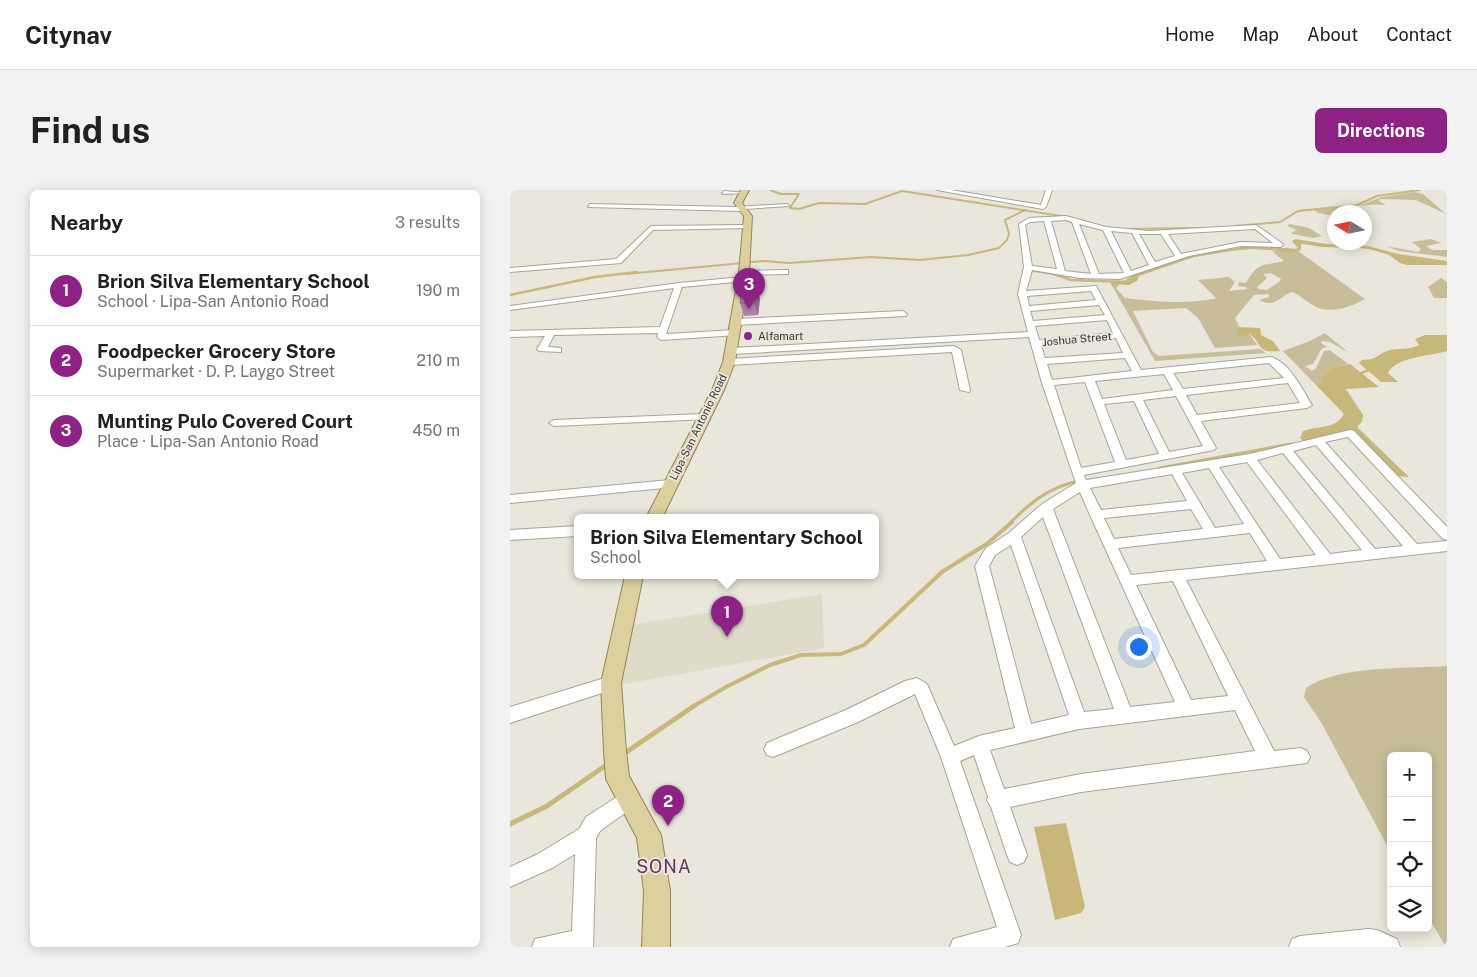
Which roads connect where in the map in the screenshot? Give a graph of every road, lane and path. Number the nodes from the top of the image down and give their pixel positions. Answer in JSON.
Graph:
{"nodes":[{"id":1,"x":940,"y":190,"type":"edge"},
{"id":2,"x":1049,"y":190,"type":"edge"},
{"id":3,"x":744,"y":192,"type":"edge"},
{"id":4,"x":724,"y":193,"type":"dead end"},
{"id":5,"x":1026,"y":196,"type":"dead end"},
{"id":6,"x":651,"y":199,"type":"dead end"},
{"id":7,"x":1024,"y":204,"type":"junction"},
{"id":8,"x":590,"y":206,"type":"dead end"},
{"id":9,"x":787,"y":206,"type":"dead end"},
{"id":10,"x":638,"y":208,"type":"junction"},
{"id":11,"x":741,"y":208,"type":"junction"},
{"id":12,"x":1047,"y":219,"type":"junction"},
{"id":13,"x":1074,"y":219,"type":"junction"},
{"id":14,"x":747,"y":227,"type":"junction"},
{"id":15,"x":1106,"y":229,"type":"junction"},
{"id":16,"x":1233,"y":229,"type":"junction"},
{"id":17,"x":1192,"y":230,"type":"junction"},
{"id":18,"x":1135,"y":232,"type":"junction"},
{"id":19,"x":1163,"y":232,"type":"junction"},
{"id":20,"x":1196,"y":237,"type":"dead end"},
{"id":21,"x":1201,"y":244,"type":"dead end"},
{"id":22,"x":1250,"y":244,"type":"junction"},
{"id":23,"x":1206,"y":251,"type":"junction"},
{"id":24,"x":1179,"y":257,"type":"junction"},
{"id":25,"x":1153,"y":265,"type":"junction"},
{"id":26,"x":1029,"y":268,"type":"junction"},
{"id":27,"x":743,"y":269,"type":"junction"},
{"id":28,"x":510,"y":270,"type":"edge"},
{"id":29,"x":785,"y":272,"type":"dead end"},
{"id":30,"x":1062,"y":272,"type":"junction"},
{"id":31,"x":1129,"y":276,"type":"junction"},
{"id":32,"x":1096,"y":277,"type":"junction"},
{"id":33,"x":679,"y":285,"type":"junction"},
{"id":34,"x":1022,"y":294,"type":"junction"},
{"id":35,"x":1101,"y":302,"type":"junction"},
{"id":36,"x":510,"y":308,"type":"edge"},
{"id":37,"x":1025,"y":309,"type":"junction"},
{"id":38,"x":903,"y":314,"type":"dead end"},
{"id":39,"x":1110,"y":317,"type":"junction"},
{"id":40,"x":1030,"y":324,"type":"junction"},
{"id":41,"x":735,"y":328,"type":"junction"},
{"id":42,"x":663,"y":330,"type":"junction"},
{"id":43,"x":510,"y":334,"type":"edge"},
{"id":44,"x":550,"y":334,"type":"junction"},
{"id":45,"x":1117,"y":335,"type":"junction"},
{"id":46,"x":1035,"y":338,"type":"junction"},
{"id":47,"x":558,"y":350,"type":"dead end"},
{"id":48,"x":1127,"y":355,"type":"junction"},
{"id":49,"x":731,"y":356,"type":"junction"},
{"id":50,"x":1043,"y":361,"type":"junction"},
{"id":51,"x":1168,"y":372,"type":"junction"},
{"id":52,"x":1138,"y":374,"type":"junction"},
{"id":53,"x":1089,"y":379,"type":"junction"},
{"id":54,"x":1290,"y":380,"type":"junction"},
{"id":55,"x":1047,"y":383,"type":"junction"},
{"id":56,"x":965,"y":390,"type":"dead end"},
{"id":57,"x":1178,"y":395,"type":"junction"},
{"id":58,"x":1138,"y":399,"type":"junction"},
{"id":59,"x":1098,"y":402,"type":"junction"},
{"id":60,"x":704,"y":417,"type":"junction"},
{"id":61,"x":1193,"y":419,"type":"junction"},
{"id":62,"x":554,"y":423,"type":"dead end"},
{"id":63,"x":1320,"y":442,"type":"junction"},
{"id":64,"x":1286,"y":450,"type":"junction"},
{"id":65,"x":1166,"y":457,"type":"junction"},
{"id":66,"x":1250,"y":458,"type":"junction"},
{"id":67,"x":1212,"y":464,"type":"junction"},
{"id":68,"x":1122,"y":465,"type":"junction"},
{"id":69,"x":1175,"y":470,"type":"junction"},
{"id":70,"x":1079,"y":479,"type":"junction"},
{"id":71,"x":670,"y":484,"type":"junction"},
{"id":72,"x":510,"y":499,"type":"edge"},
{"id":73,"x":1195,"y":504,"type":"junction"},
{"id":74,"x":1046,"y":507,"type":"junction"},
{"id":75,"x":656,"y":514,"type":"edge"},
{"id":76,"x":1096,"y":515,"type":"junction"},
{"id":77,"x":1254,"y":528,"type":"junction"},
{"id":78,"x":574,"y":531,"type":"edge"},
{"id":79,"x":1212,"y":533,"type":"junction"},
{"id":80,"x":1014,"y":535,"type":"junction"},
{"id":81,"x":1447,"y":535,"type":"edge"},
{"id":82,"x":510,"y":536,"type":"edge"},
{"id":83,"x":1110,"y":544,"type":"junction"},
{"id":84,"x":1447,"y":546,"type":"edge"},
{"id":85,"x":1414,"y":550,"type":"junction"},
{"id":86,"x":1372,"y":554,"type":"junction"},
{"id":87,"x":1326,"y":559,"type":"junction"},
{"id":88,"x":1277,"y":564,"type":"junction"},
{"id":89,"x":1177,"y":576,"type":"junction"},
{"id":90,"x":633,"y":579,"type":"edge"},
{"id":91,"x":1127,"y":581,"type":"junction"},
{"id":92,"x":611,"y":683,"type":"junction"},
{"id":93,"x":1241,"y":702,"type":"junction"},
{"id":94,"x":1186,"y":708,"type":"junction"},
{"id":95,"x":510,"y":715,"type":"edge"},
{"id":96,"x":1125,"y":715,"type":"junction"},
{"id":97,"x":1079,"y":721,"type":"junction"},
{"id":98,"x":1025,"y":734,"type":"junction"},
{"id":99,"x":979,"y":744,"type":"junction"},
{"id":100,"x":773,"y":749,"type":"dead end"},
{"id":101,"x":950,"y":756,"type":"junction"},
{"id":102,"x":1301,"y":757,"type":"dead end"},
{"id":103,"x":1268,"y":758,"type":"junction"},
{"id":104,"x":624,"y":788,"type":"junction"},
{"id":105,"x":996,"y":800,"type":"junction"},
{"id":106,"x":586,"y":836,"type":"junction"},
{"id":107,"x":1017,"y":855,"type":"dead end"},
{"id":108,"x":510,"y":877,"type":"edge"},
{"id":109,"x":582,"y":943,"type":"edge"},
{"id":110,"x":1387,"y":945,"type":"edge"},
{"id":111,"x":543,"y":947,"type":"edge"},
{"id":112,"x":656,"y":947,"type":"edge"},
{"id":113,"x":961,"y":947,"type":"edge"},
{"id":114,"x":1300,"y":947,"type":"edge"}],
"edges":[{"from":1,"to":7,"type":"street"},
{"from":2,"to":7,"type":"street"},
{"from":3,"to":4,"type":"street"},
{"from":3,"to":11,"type":"main road"},
{"from":5,"to":7,"type":"street"},
{"from":6,"to":10,"type":"street"},
{"from":8,"to":10,"type":"street"},
{"from":9,"to":11,"type":"street"},
{"from":10,"to":11,"type":"street"},
{"from":11,"to":14,"type":"main road","name":"Lipa-San Antonio Road"},
{"from":12,"to":13,"type":"street"},
{"from":12,"to":26,"type":"street"},
{"from":12,"to":30,"type":"street"},
{"from":13,"to":15,"type":"street"},
{"from":13,"to":32,"type":"street"},
{"from":14,"to":27,"type":"main road","name":"Lipa-San Antonio Road"},
{"from":14,"to":28,"type":"street"},
{"from":15,"to":18,"type":"street"},
{"from":15,"to":31,"type":"street"},
{"from":16,"to":17,"type":"street"},
{"from":16,"to":22,"type":"street"},
{"from":16,"to":22,"type":"street"},
{"from":17,"to":19,"type":"street"},
{"from":17,"to":20,"type":"street"},
{"from":18,"to":19,"type":"street"},
{"from":18,"to":25,"type":"street"},
{"from":19,"to":24,"type":"street"},
{"from":21,"to":23,"type":"street"},
{"from":22,"to":23,"type":"street"},
{"from":23,"to":24,"type":"street"},
{"from":24,"to":25,"type":"street"},
{"from":25,"to":31,"type":"street"},
{"from":26,"to":30,"type":"street"},
{"from":26,"to":34,"type":"street"},
{"from":27,"to":29,"type":"street"},
{"from":27,"to":33,"type":"street"},
{"from":27,"to":41,"type":"main road","name":"Lipa-San Antonio Road"},
{"from":30,"to":32,"type":"street"},
{"from":31,"to":32,"type":"street"},
{"from":33,"to":36,"type":"street"},
{"from":33,"to":42,"type":"street"},
{"from":34,"to":35,"type":"street"},
{"from":34,"to":37,"type":"street"},
{"from":35,"to":37,"type":"street"},
{"from":35,"to":39,"type":"street"},
{"from":37,"to":40,"type":"street"},
{"from":38,"to":41,"type":"street"},
{"from":39,"to":40,"type":"street"},
{"from":39,"to":45,"type":"street"},
{"from":40,"to":46,"type":"street"},
{"from":41,"to":42,"type":"street"},
{"from":41,"to":49,"type":"main road","name":"Lipa-San Antonio Road"},
{"from":42,"to":44,"type":"street"},
{"from":43,"to":44,"type":"street"},
{"from":44,"to":47,"type":"street"},
{"from":45,"to":46,"type":"street","name":"Joshua Street"},
{"from":45,"to":48,"type":"street"},
{"from":46,"to":49,"type":"street","name":"Joshua Street"},
{"from":46,"to":50,"type":"street"},
{"from":48,"to":50,"type":"street"},
{"from":48,"to":52,"type":"street"},
{"from":49,"to":56,"type":"street"},
{"from":49,"to":60,"type":"main road","name":"Lipa-San Antonio Road"},
{"from":50,"to":55,"type":"street"},
{"from":51,"to":52,"type":"street"},
{"from":51,"to":54,"type":"street"},
{"from":51,"to":57,"type":"street"},
{"from":52,"to":53,"type":"street"},
{"from":53,"to":55,"type":"street"},
{"from":53,"to":59,"type":"street"},
{"from":54,"to":57,"type":"street"},
{"from":54,"to":61,"type":"street"},
{"from":55,"to":70,"type":"street"},
{"from":57,"to":58,"type":"street"},
{"from":57,"to":61,"type":"street"},
{"from":58,"to":59,"type":"street"},
{"from":58,"to":65,"type":"street"},
{"from":59,"to":68,"type":"street"},
{"from":60,"to":62,"type":"street"},
{"from":60,"to":71,"type":"main road","name":"Lipa-San Antonio Road"},
{"from":61,"to":65,"type":"street"},
{"from":63,"to":64,"type":"street"},
{"from":63,"to":81,"type":"street"},
{"from":63,"to":85,"type":"street"},
{"from":64,"to":66,"type":"street"},
{"from":64,"to":86,"type":"street"},
{"from":65,"to":68,"type":"street"},
{"from":66,"to":67,"type":"street"},
{"from":66,"to":87,"type":"street"},
{"from":67,"to":69,"type":"street"},
{"from":67,"to":77,"type":"street"},
{"from":68,"to":70,"type":"street"},
{"from":69,"to":70,"type":"street"},
{"from":69,"to":73,"type":"street"},
{"from":70,"to":74,"type":"street"},
{"from":70,"to":76,"type":"street"},
{"from":71,"to":72,"type":"street"},
{"from":71,"to":75,"type":"main road","name":"Lipa-San Antonio Road"},
{"from":73,"to":76,"type":"street"},
{"from":73,"to":79,"type":"street"},
{"from":74,"to":80,"type":"street"},
{"from":74,"to":96,"type":"street"},
{"from":76,"to":83,"type":"street"},
{"from":77,"to":79,"type":"street"},
{"from":77,"to":88,"type":"street"},
{"from":78,"to":82,"type":"street"},
{"from":79,"to":83,"type":"street"},
{"from":80,"to":97,"type":"street"},
{"from":80,"to":98,"type":"street"},
{"from":83,"to":91,"type":"street"},
{"from":84,"to":85,"type":"street"},
{"from":85,"to":86,"type":"street"},
{"from":86,"to":87,"type":"street"},
{"from":87,"to":88,"type":"street"},
{"from":88,"to":89,"type":"street"},
{"from":89,"to":91,"type":"street"},
{"from":89,"to":93,"type":"street"},
{"from":90,"to":92,"type":"main road"},
{"from":91,"to":94,"type":"street"},
{"from":92,"to":95,"type":"street"},
{"from":92,"to":104,"type":"main road"},
{"from":93,"to":94,"type":"street"},
{"from":93,"to":103,"type":"street"},
{"from":94,"to":96,"type":"street"},
{"from":96,"to":97,"type":"street"},
{"from":97,"to":98,"type":"street"},
{"from":98,"to":99,"type":"street"},
{"from":99,"to":101,"type":"street"},
{"from":99,"to":105,"type":"street"},
{"from":100,"to":101,"type":"street"},
{"from":101,"to":113,"type":"street"},
{"from":102,"to":103,"type":"street"},
{"from":103,"to":105,"type":"street"},
{"from":104,"to":106,"type":"street"},
{"from":104,"to":112,"type":"main road"},
{"from":105,"to":107,"type":"street"},
{"from":106,"to":108,"type":"street"},
{"from":106,"to":109,"type":"street"},
{"from":109,"to":111,"type":"street"},
{"from":110,"to":114,"type":"street"}]}
